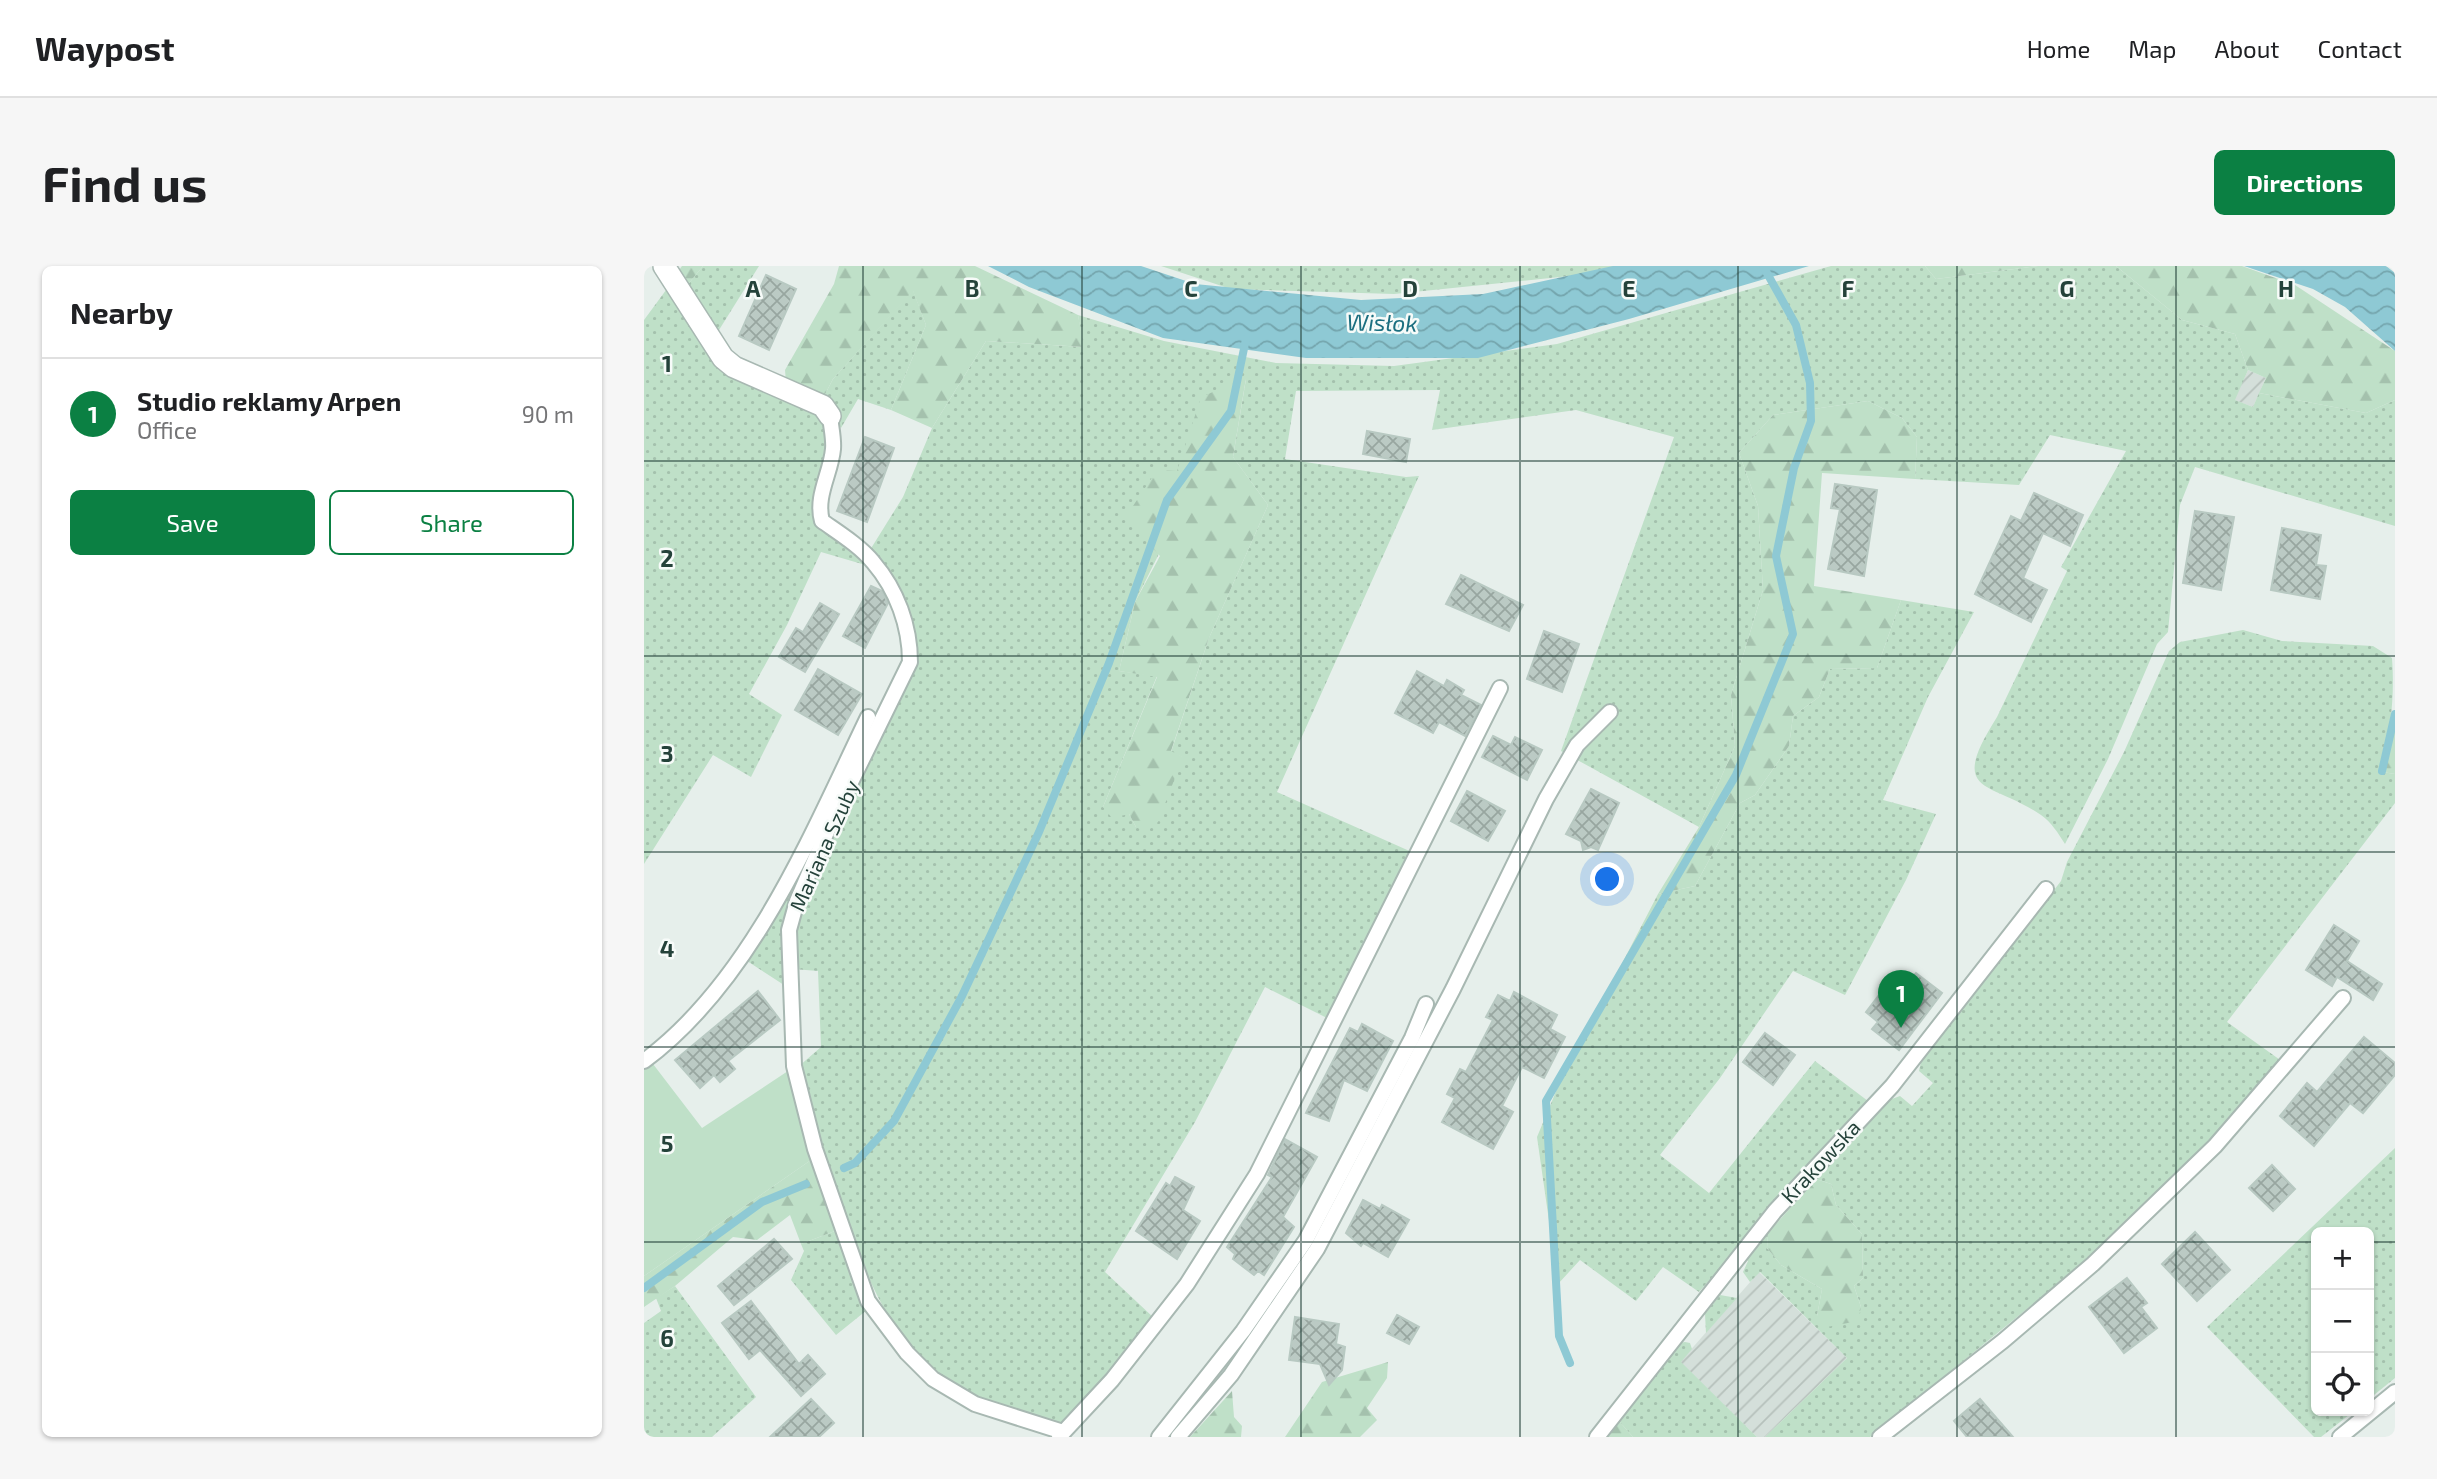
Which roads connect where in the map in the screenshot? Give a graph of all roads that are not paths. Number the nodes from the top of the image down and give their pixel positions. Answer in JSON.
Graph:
{"nodes":[{"id":1,"x":664,"y":266,"type":"edge"},
{"id":2,"x":830,"y":416,"type":"joint"},
{"id":3,"x":1500,"y":688,"type":"dead end"},
{"id":4,"x":1611,"y":712,"type":"dead end"},
{"id":5,"x":868,"y":716,"type":"dead end"},
{"id":6,"x":2046,"y":889,"type":"dead end"},
{"id":7,"x":2343,"y":998,"type":"dead end"},
{"id":8,"x":1426,"y":1004,"type":"dead end"},
{"id":9,"x":644,"y":1061,"type":"edge"},
{"id":10,"x":2395,"y":1392,"type":"edge"},
{"id":11,"x":1061,"y":1435,"type":"edge"},
{"id":12,"x":1159,"y":1437,"type":"edge"},
{"id":13,"x":1178,"y":1437,"type":"edge"},
{"id":14,"x":1597,"y":1437,"type":"edge"},
{"id":15,"x":1880,"y":1437,"type":"edge"},
{"id":16,"x":2340,"y":1437,"type":"edge"}],
"edges":[{"from":1,"to":2,"type":"street","name":"Mariana Szuby"},
{"from":2,"to":11,"type":"lane","name":"Mariana Szuby"},
{"from":3,"to":11,"type":"lane"},
{"from":4,"to":13,"type":"lane"},
{"from":5,"to":9,"type":"lane"},
{"from":6,"to":14,"type":"lane","name":"Krakowska"},
{"from":7,"to":15,"type":"lane"},
{"from":8,"to":12,"type":"lane"},
{"from":10,"to":16,"type":"lane"}]}
